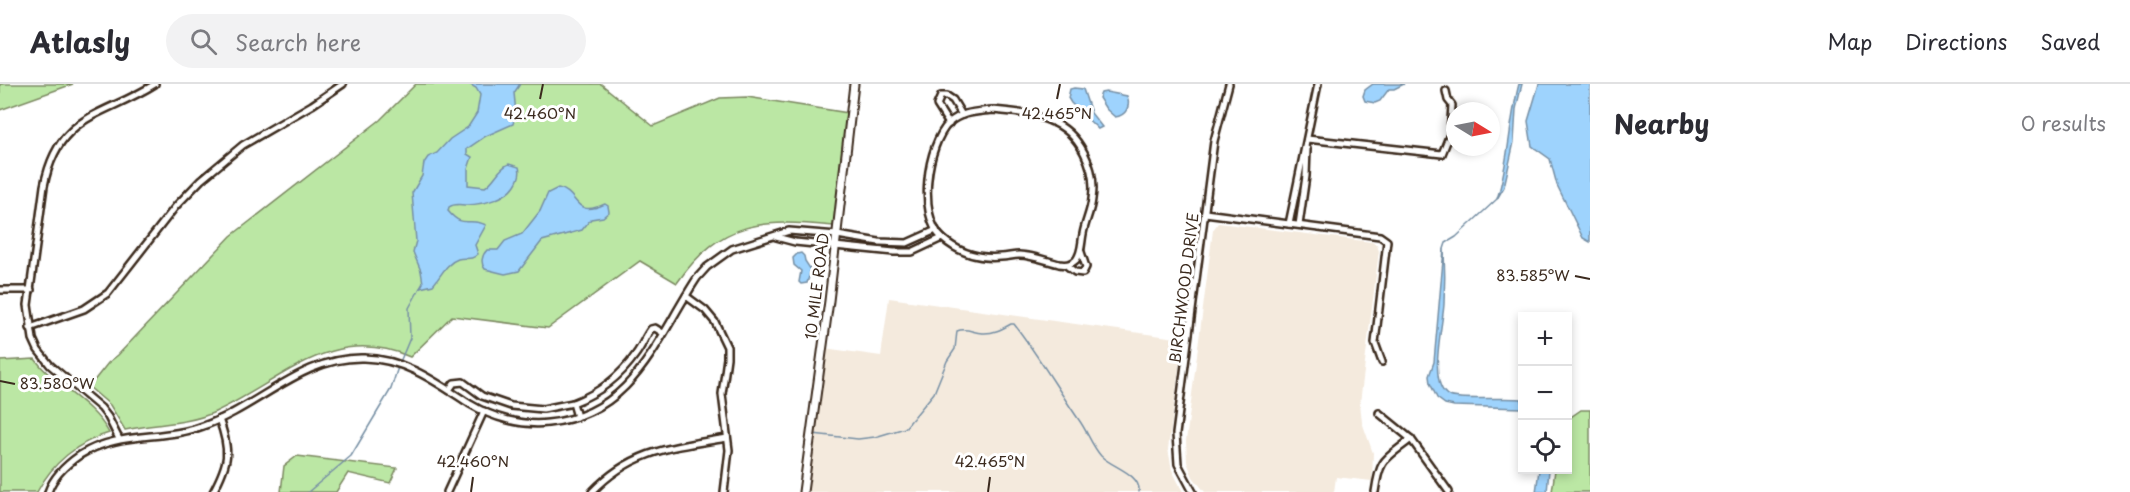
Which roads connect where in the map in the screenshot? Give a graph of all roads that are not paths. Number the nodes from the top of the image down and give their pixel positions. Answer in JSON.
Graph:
{"nodes":[{"id":1,"x":155,"y":84,"type":"edge"},
{"id":2,"x":343,"y":84,"type":"edge"},
{"id":3,"x":854,"y":84,"type":"edge"},
{"id":4,"x":1229,"y":84,"type":"edge"},
{"id":5,"x":1318,"y":84,"type":"edge"},
{"id":6,"x":1446,"y":91,"type":"dead end"},
{"id":7,"x":962,"y":115,"type":"junction"},
{"id":8,"x":949,"y":124,"type":"junction"},
{"id":9,"x":1307,"y":139,"type":"junction"},
{"id":10,"x":1205,"y":213,"type":"junction"},
{"id":11,"x":1289,"y":224,"type":"junction"},
{"id":12,"x":1299,"y":225,"type":"junction"},
{"id":13,"x":936,"y":230,"type":"junction"},
{"id":14,"x":837,"y":235,"type":"junction"},
{"id":15,"x":775,"y":236,"type":"junction"},
{"id":16,"x":942,"y":238,"type":"junction"},
{"id":17,"x":835,"y":247,"type":"junction"},
{"id":18,"x":1081,"y":252,"type":"junction"},
{"id":19,"x":1066,"y":265,"type":"junction"},
{"id":20,"x":0,"y":290,"type":"edge"},
{"id":21,"x":31,"y":290,"type":"junction"},
{"id":22,"x":686,"y":296,"type":"junction"},
{"id":23,"x":30,"y":328,"type":"junction"},
{"id":24,"x":663,"y":333,"type":"junction"},
{"id":25,"x":1382,"y":362,"type":"dead end"},
{"id":26,"x":449,"y":390,"type":"junction"},
{"id":27,"x":573,"y":403,"type":"junction"},
{"id":28,"x":484,"y":411,"type":"junction"},
{"id":29,"x":1379,"y":413,"type":"dead end"},
{"id":30,"x":577,"y":417,"type":"junction"},
{"id":31,"x":219,"y":419,"type":"junction"},
{"id":32,"x":726,"y":438,"type":"junction"},
{"id":33,"x":119,"y":439,"type":"junction"},
{"id":34,"x":1411,"y":439,"type":"junction"},
{"id":35,"x":48,"y":492,"type":"edge"},
{"id":36,"x":213,"y":492,"type":"edge"},
{"id":37,"x":447,"y":492,"type":"edge"},
{"id":38,"x":592,"y":492,"type":"edge"},
{"id":39,"x":724,"y":492,"type":"edge"},
{"id":40,"x":802,"y":492,"type":"edge"},
{"id":41,"x":1193,"y":492,"type":"edge"},
{"id":42,"x":1375,"y":492,"type":"edge"},
{"id":43,"x":1449,"y":492,"type":"edge"}],
"edges":[{"from":1,"to":21,"type":"street"},
{"from":2,"to":23,"type":"street"},
{"from":3,"to":14,"type":"main road","name":"10 MILE ROAD"},
{"from":4,"to":10,"type":"street","name":"BIRCHWOOD DRIVE"},
{"from":5,"to":9,"type":"street"},
{"from":6,"to":9,"type":"street"},
{"from":7,"to":8,"type":"street"},
{"from":7,"to":8,"type":"street"},
{"from":7,"to":18,"type":"street"},
{"from":8,"to":13,"type":"street"},
{"from":9,"to":11,"type":"street"},
{"from":9,"to":12,"type":"street"},
{"from":10,"to":11,"type":"street"},
{"from":10,"to":41,"type":"street","name":"BIRCHWOOD DRIVE"},
{"from":11,"to":12,"type":"street"},
{"from":12,"to":25,"type":"street"},
{"from":13,"to":14,"type":"street"},
{"from":13,"to":16,"type":"street"},
{"from":14,"to":15,"type":"street"},
{"from":14,"to":17,"type":"main road","name":"10 MILE ROAD"},
{"from":15,"to":17,"type":"street"},
{"from":15,"to":22,"type":"street"},
{"from":16,"to":17,"type":"street"},
{"from":16,"to":19,"type":"street"},
{"from":17,"to":40,"type":"main road","name":"10 MILE ROAD"},
{"from":18,"to":19,"type":"street"},
{"from":18,"to":19,"type":"street"},
{"from":20,"to":21,"type":"street"},
{"from":21,"to":23,"type":"street"},
{"from":22,"to":24,"type":"street"},
{"from":22,"to":32,"type":"street"},
{"from":23,"to":33,"type":"street"},
{"from":24,"to":27,"type":"street"},
{"from":24,"to":30,"type":"street"},
{"from":26,"to":27,"type":"street"},
{"from":26,"to":28,"type":"street"},
{"from":26,"to":31,"type":"street"},
{"from":27,"to":30,"type":"street"},
{"from":28,"to":30,"type":"street"},
{"from":28,"to":37,"type":"street"},
{"from":29,"to":34,"type":"street"},
{"from":31,"to":33,"type":"street"},
{"from":31,"to":36,"type":"street"},
{"from":32,"to":38,"type":"street"},
{"from":32,"to":39,"type":"street"},
{"from":33,"to":35,"type":"street"},
{"from":34,"to":42,"type":"street"},
{"from":34,"to":43,"type":"street"}]}
